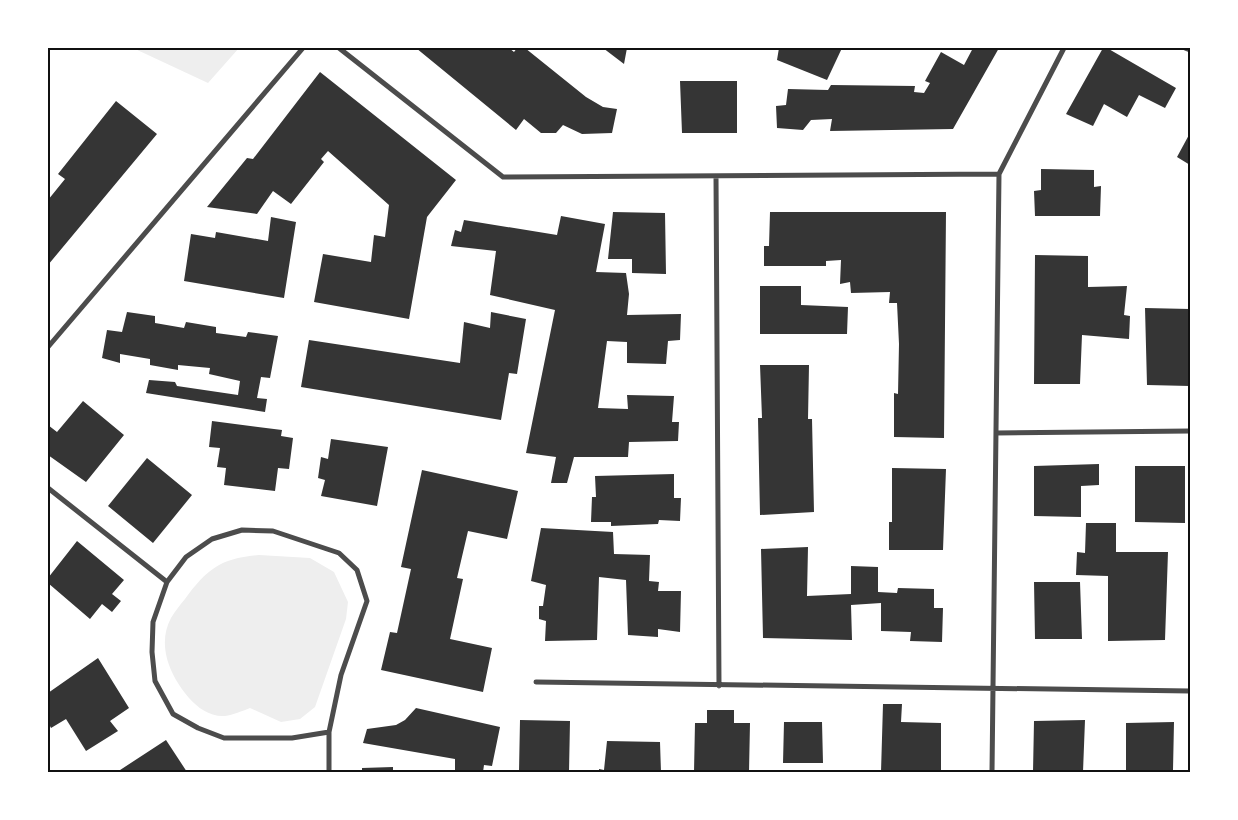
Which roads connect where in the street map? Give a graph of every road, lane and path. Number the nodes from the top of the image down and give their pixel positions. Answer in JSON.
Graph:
{"nodes":[{"id":1,"x":303,"y":48,"type":"edge"},
{"id":2,"x":339,"y":48,"type":"edge"},
{"id":3,"x":1064,"y":48,"type":"edge"},
{"id":4,"x":1186,"y":48,"type":"edge"},
{"id":5,"x":1190,"y":50,"type":"edge"},
{"id":6,"x":999,"y":174,"type":"junction"},
{"id":7,"x":716,"y":176,"type":"junction"},
{"id":8,"x":48,"y":347,"type":"edge"},
{"id":9,"x":1190,"y":431,"type":"edge"},
{"id":10,"x":996,"y":433,"type":"junction"},
{"id":11,"x":48,"y":488,"type":"edge"},
{"id":12,"x":167,"y":582,"type":"junction"},
{"id":13,"x":536,"y":682,"type":"dead end"},
{"id":14,"x":719,"y":686,"type":"junction"},
{"id":15,"x":993,"y":689,"type":"junction"},
{"id":16,"x":1190,"y":691,"type":"edge"},
{"id":17,"x":329,"y":732,"type":"junction"},
{"id":18,"x":329,"y":772,"type":"edge"},
{"id":19,"x":992,"y":772,"type":"edge"}],
"edges":[{"from":1,"to":8,"type":"street"},
{"from":2,"to":7,"type":"street"},
{"from":3,"to":6,"type":"street"},
{"from":4,"to":5,"type":"street"},
{"from":6,"to":7,"type":"street"},
{"from":6,"to":10,"type":"street"},
{"from":7,"to":14,"type":"street"},
{"from":9,"to":10,"type":"street"},
{"from":10,"to":15,"type":"street"},
{"from":11,"to":12,"type":"street"},
{"from":12,"to":17,"type":"street"},
{"from":12,"to":17,"type":"street"},
{"from":13,"to":14,"type":"street"},
{"from":14,"to":15,"type":"street"},
{"from":15,"to":16,"type":"street"},
{"from":15,"to":19,"type":"street"},
{"from":17,"to":18,"type":"street"}]}
